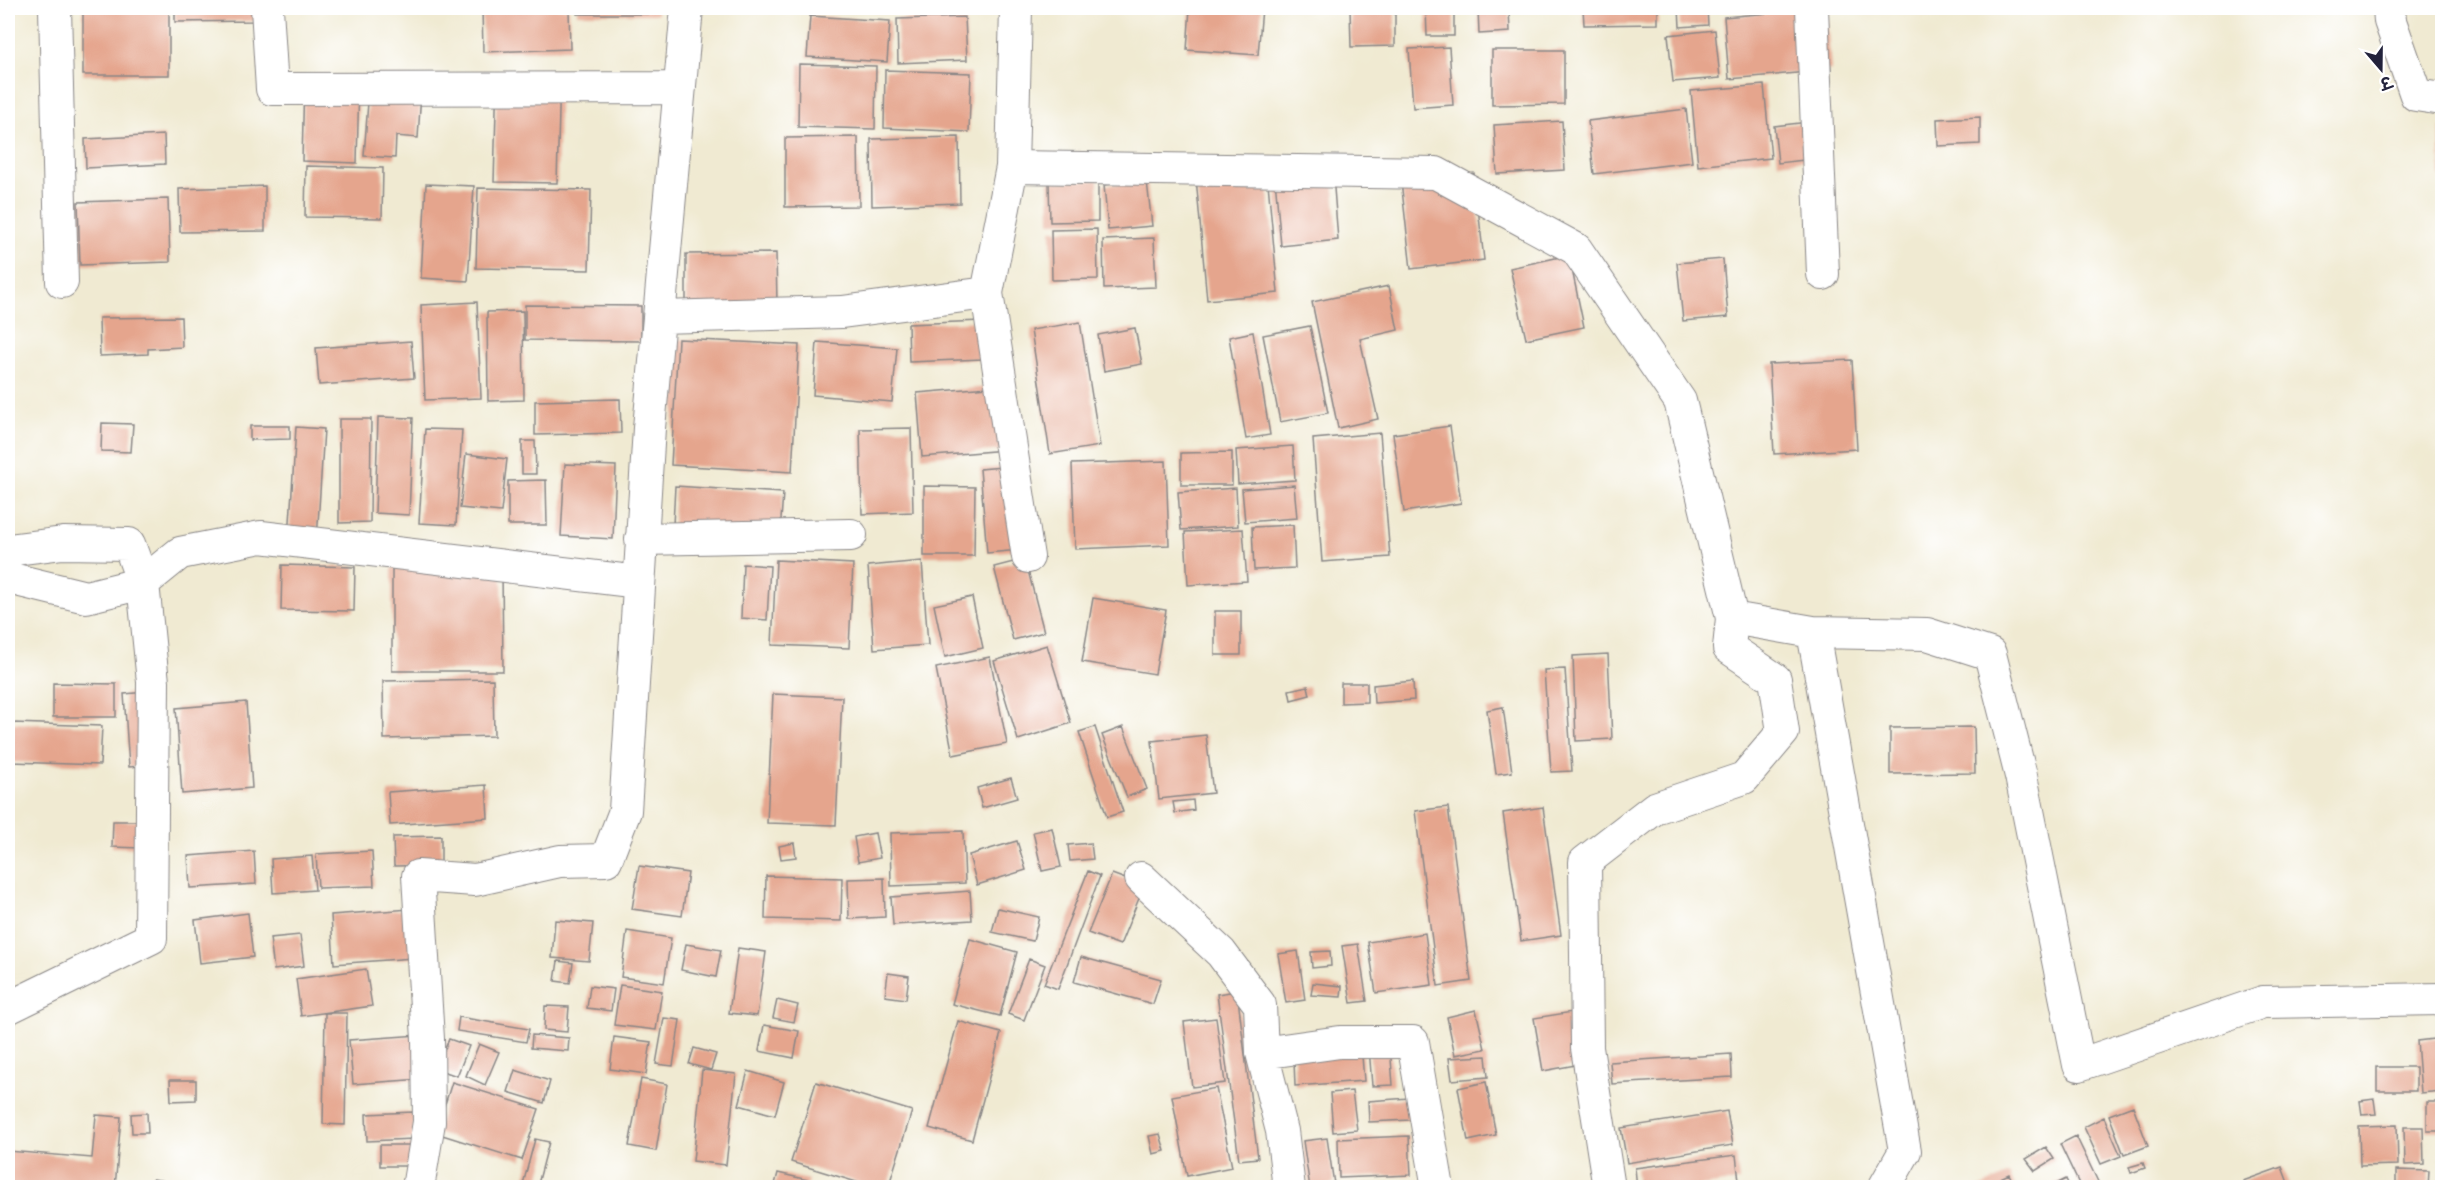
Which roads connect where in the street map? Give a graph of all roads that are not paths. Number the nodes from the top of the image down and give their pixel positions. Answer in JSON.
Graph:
{"nodes":[{"id":1,"x":55,"y":8,"type":"edge"},
{"id":2,"x":267,"y":8,"type":"edge"},
{"id":3,"x":687,"y":8,"type":"edge"},
{"id":4,"x":1016,"y":8,"type":"edge"},
{"id":5,"x":1812,"y":8,"type":"edge"},
{"id":6,"x":2389,"y":8,"type":"edge"},
{"id":7,"x":680,"y":88,"type":"junction"},
{"id":8,"x":2442,"y":99,"type":"edge"},
{"id":9,"x":1012,"y":167,"type":"junction"},
{"id":10,"x":1823,"y":274,"type":"dead end"},
{"id":11,"x":62,"y":282,"type":"dead end"},
{"id":12,"x":987,"y":293,"type":"junction"},
{"id":13,"x":659,"y":316,"type":"junction"},
{"id":14,"x":851,"y":535,"type":"dead end"},
{"id":15,"x":641,"y":539,"type":"junction"},
{"id":16,"x":8,"y":550,"type":"edge"},
{"id":17,"x":1028,"y":557,"type":"dead end"},
{"id":18,"x":8,"y":578,"type":"edge"},
{"id":19,"x":639,"y":582,"type":"junction"},
{"id":20,"x":143,"y":583,"type":"junction"},
{"id":21,"x":1732,"y":618,"type":"junction"},
{"id":22,"x":1813,"y":632,"type":"junction"},
{"id":23,"x":1141,"y":878,"type":"dead end"},
{"id":24,"x":2442,"y":999,"type":"edge"},
{"id":25,"x":8,"y":1008,"type":"edge"},
{"id":26,"x":1262,"y":1053,"type":"junction"},
{"id":27,"x":418,"y":1188,"type":"edge"},
{"id":28,"x":1288,"y":1188,"type":"edge"},
{"id":29,"x":1438,"y":1188,"type":"edge"},
{"id":30,"x":1609,"y":1188,"type":"edge"},
{"id":31,"x":1884,"y":1188,"type":"edge"}],
"edges":[{"from":1,"to":11,"type":"street"},
{"from":2,"to":7,"type":"street"},
{"from":3,"to":7,"type":"street"},
{"from":4,"to":9,"type":"street"},
{"from":5,"to":10,"type":"street"},
{"from":6,"to":8,"type":"street"},
{"from":7,"to":13,"type":"street"},
{"from":9,"to":12,"type":"street"},
{"from":9,"to":21,"type":"street"},
{"from":12,"to":13,"type":"street"},
{"from":12,"to":17,"type":"street"},
{"from":13,"to":15,"type":"street"},
{"from":14,"to":15,"type":"street"},
{"from":15,"to":19,"type":"street"},
{"from":16,"to":20,"type":"street"},
{"from":18,"to":20,"type":"street"},
{"from":19,"to":20,"type":"street"},
{"from":19,"to":27,"type":"street"},
{"from":20,"to":25,"type":"street"},
{"from":21,"to":22,"type":"street"},
{"from":21,"to":30,"type":"street"},
{"from":22,"to":24,"type":"street"},
{"from":22,"to":31,"type":"street"},
{"from":23,"to":26,"type":"street"},
{"from":26,"to":28,"type":"street"},
{"from":26,"to":29,"type":"street"}]}
